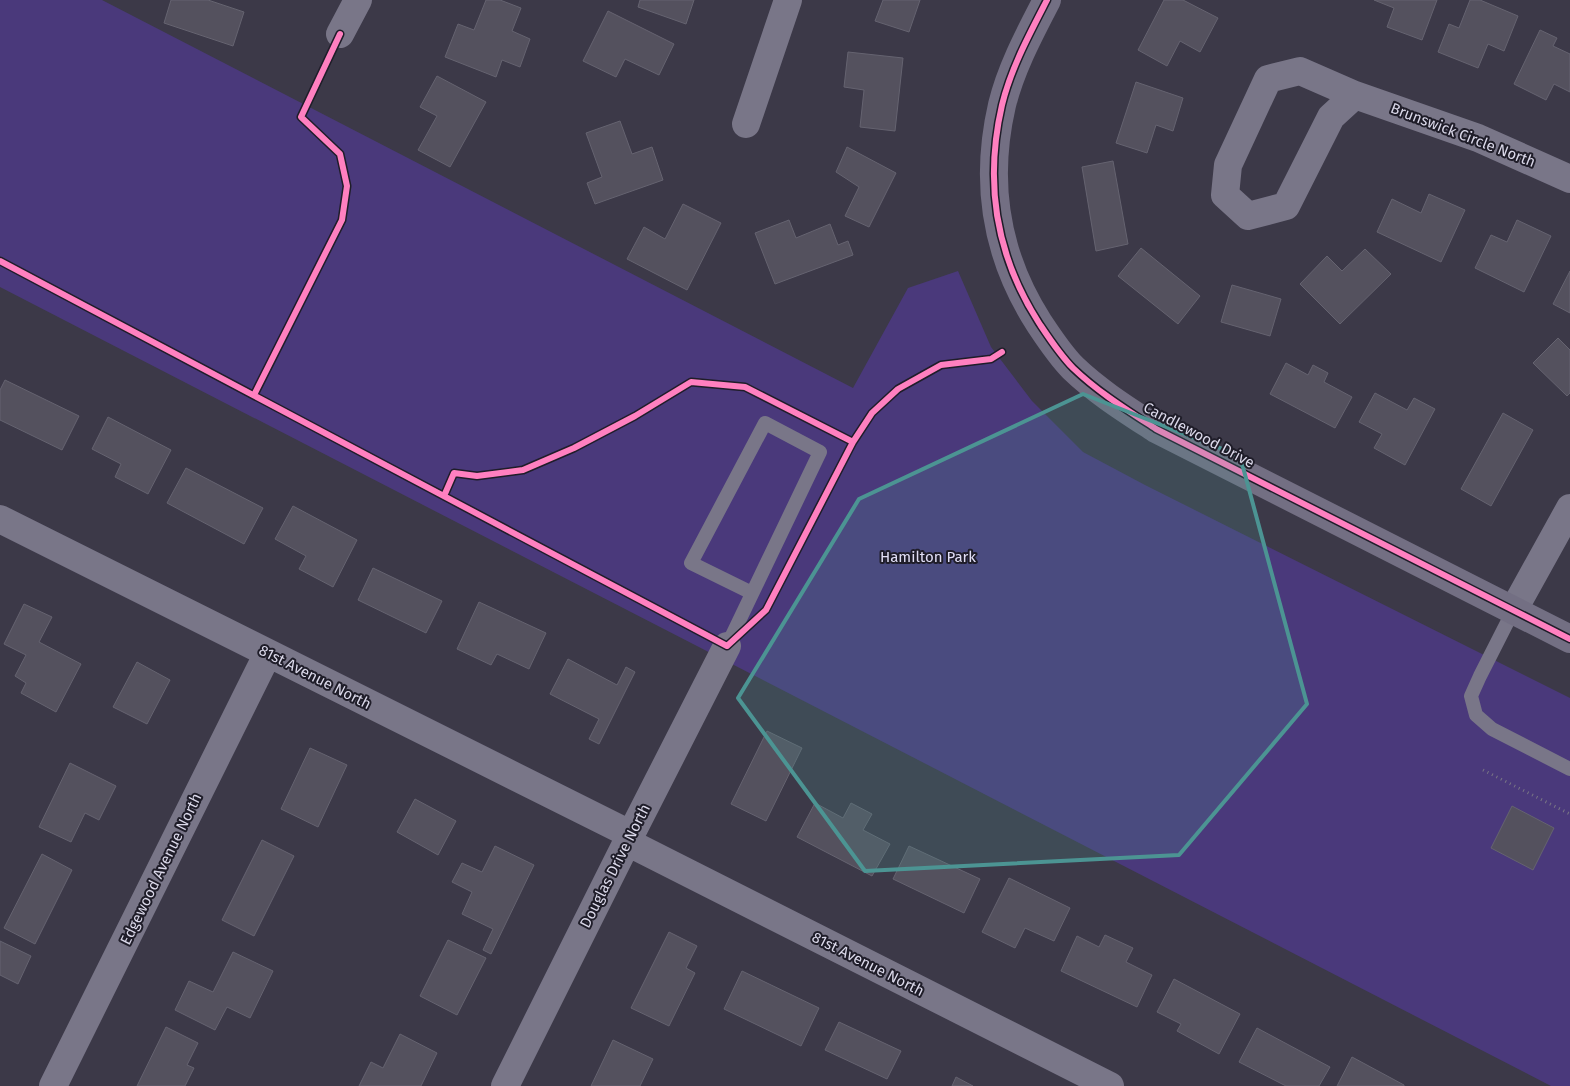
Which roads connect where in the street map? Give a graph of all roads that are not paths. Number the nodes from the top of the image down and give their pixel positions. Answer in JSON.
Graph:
{"nodes":[{"id":1,"x":358,"y":0,"type":"edge"},
{"id":2,"x":788,"y":0,"type":"edge"},
{"id":3,"x":1047,"y":0,"type":"edge"},
{"id":4,"x":340,"y":34,"type":"dead end"},
{"id":5,"x":1355,"y":95,"type":"junction"},
{"id":6,"x":746,"y":124,"type":"dead end"},
{"id":7,"x":1570,"y":179,"type":"edge"},
{"id":8,"x":1570,"y":508,"type":"edge"},
{"id":9,"x":0,"y":519,"type":"edge"},
{"id":10,"x":752,"y":593,"type":"junction"},
{"id":11,"x":1513,"y":611,"type":"junction"},
{"id":12,"x":1570,"y":640,"type":"edge"},
{"id":13,"x":727,"y":646,"type":"joint"},
{"id":14,"x":268,"y":653,"type":"junction"},
{"id":15,"x":1570,"y":768,"type":"edge"},
{"id":16,"x":628,"y":838,"type":"junction"},
{"id":17,"x":1104,"y":1085,"type":"edge"},
{"id":18,"x":54,"y":1086,"type":"edge"},
{"id":19,"x":505,"y":1086,"type":"edge"}],
"edges":[{"from":1,"to":4,"type":"street"},
{"from":2,"to":6,"type":"street"},
{"from":3,"to":11,"type":"street","name":"Candlewood Drive"},
{"from":5,"to":5,"type":"street","name":"Brunswick Circle North"},
{"from":5,"to":7,"type":"street","name":"Brunswick Circle North"},
{"from":8,"to":11,"type":"street"},
{"from":9,"to":14,"type":"street","name":"81st Avenue North"},
{"from":10,"to":10,"type":"lane"},
{"from":10,"to":13,"type":"lane"},
{"from":11,"to":12,"type":"street","name":"Candlewood Drive"},
{"from":11,"to":15,"type":"lane"},
{"from":13,"to":16,"type":"street","name":"Douglas Drive North"},
{"from":14,"to":16,"type":"street","name":"81st Avenue North"},
{"from":14,"to":18,"type":"street","name":"Edgewood Avenue North"},
{"from":16,"to":17,"type":"street","name":"81st Avenue North"},
{"from":16,"to":19,"type":"street","name":"Douglas Drive North"}]}
